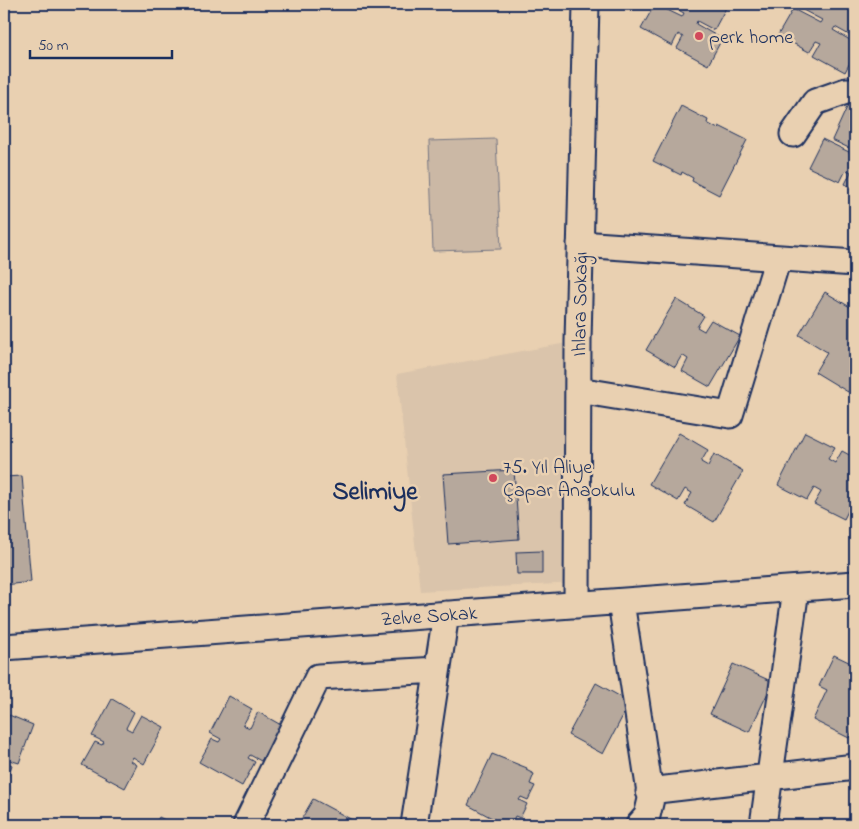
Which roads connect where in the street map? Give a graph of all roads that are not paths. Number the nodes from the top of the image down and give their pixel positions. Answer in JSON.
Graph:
{"nodes":[{"id":1,"x":586,"y":4,"type":"edge"},
{"id":2,"x":855,"y":91,"type":"edge"},
{"id":3,"x":793,"y":134,"type":"dead end"},
{"id":4,"x":580,"y":244,"type":"junction"},
{"id":5,"x":778,"y":258,"type":"junction"},
{"id":6,"x":855,"y":263,"type":"edge"},
{"id":7,"x":578,"y":390,"type":"junction"},
{"id":8,"x":855,"y":584,"type":"edge"},
{"id":9,"x":796,"y":589,"type":"junction"},
{"id":10,"x":621,"y":602,"type":"junction"},
{"id":11,"x":577,"y":605,"type":"junction"},
{"id":12,"x":446,"y":614,"type":"junction"},
{"id":13,"x":4,"y":647,"type":"edge"},
{"id":14,"x":438,"y":670,"type":"junction"},
{"id":15,"x":855,"y":767,"type":"edge"},
{"id":16,"x":770,"y":776,"type":"junction"},
{"id":17,"x":649,"y":791,"type":"junction"},
{"id":18,"x":643,"y":824,"type":"edge"},
{"id":19,"x":246,"y":825,"type":"edge"},
{"id":20,"x":414,"y":825,"type":"edge"},
{"id":21,"x":763,"y":825,"type":"edge"}],
"edges":[{"from":1,"to":4,"type":"street","name":"Ihlara Sokağı"},
{"from":2,"to":3,"type":"street"},
{"from":4,"to":5,"type":"street"},
{"from":4,"to":7,"type":"street","name":"Ihlara Sokağı"},
{"from":5,"to":6,"type":"street"},
{"from":5,"to":7,"type":"street"},
{"from":7,"to":11,"type":"street","name":"Ihlara Sokağı"},
{"from":8,"to":9,"type":"street","name":"Zelve Sokak"},
{"from":9,"to":10,"type":"street","name":"Zelve Sokak"},
{"from":9,"to":16,"type":"street"},
{"from":10,"to":11,"type":"street","name":"Zelve Sokak"},
{"from":10,"to":17,"type":"street"},
{"from":11,"to":12,"type":"street","name":"Zelve Sokak"},
{"from":12,"to":13,"type":"street","name":"Zelve Sokak"},
{"from":12,"to":14,"type":"street"},
{"from":14,"to":19,"type":"street"},
{"from":14,"to":20,"type":"street"},
{"from":15,"to":16,"type":"street"},
{"from":16,"to":17,"type":"street"},
{"from":16,"to":21,"type":"street"},
{"from":17,"to":18,"type":"street"}]}
